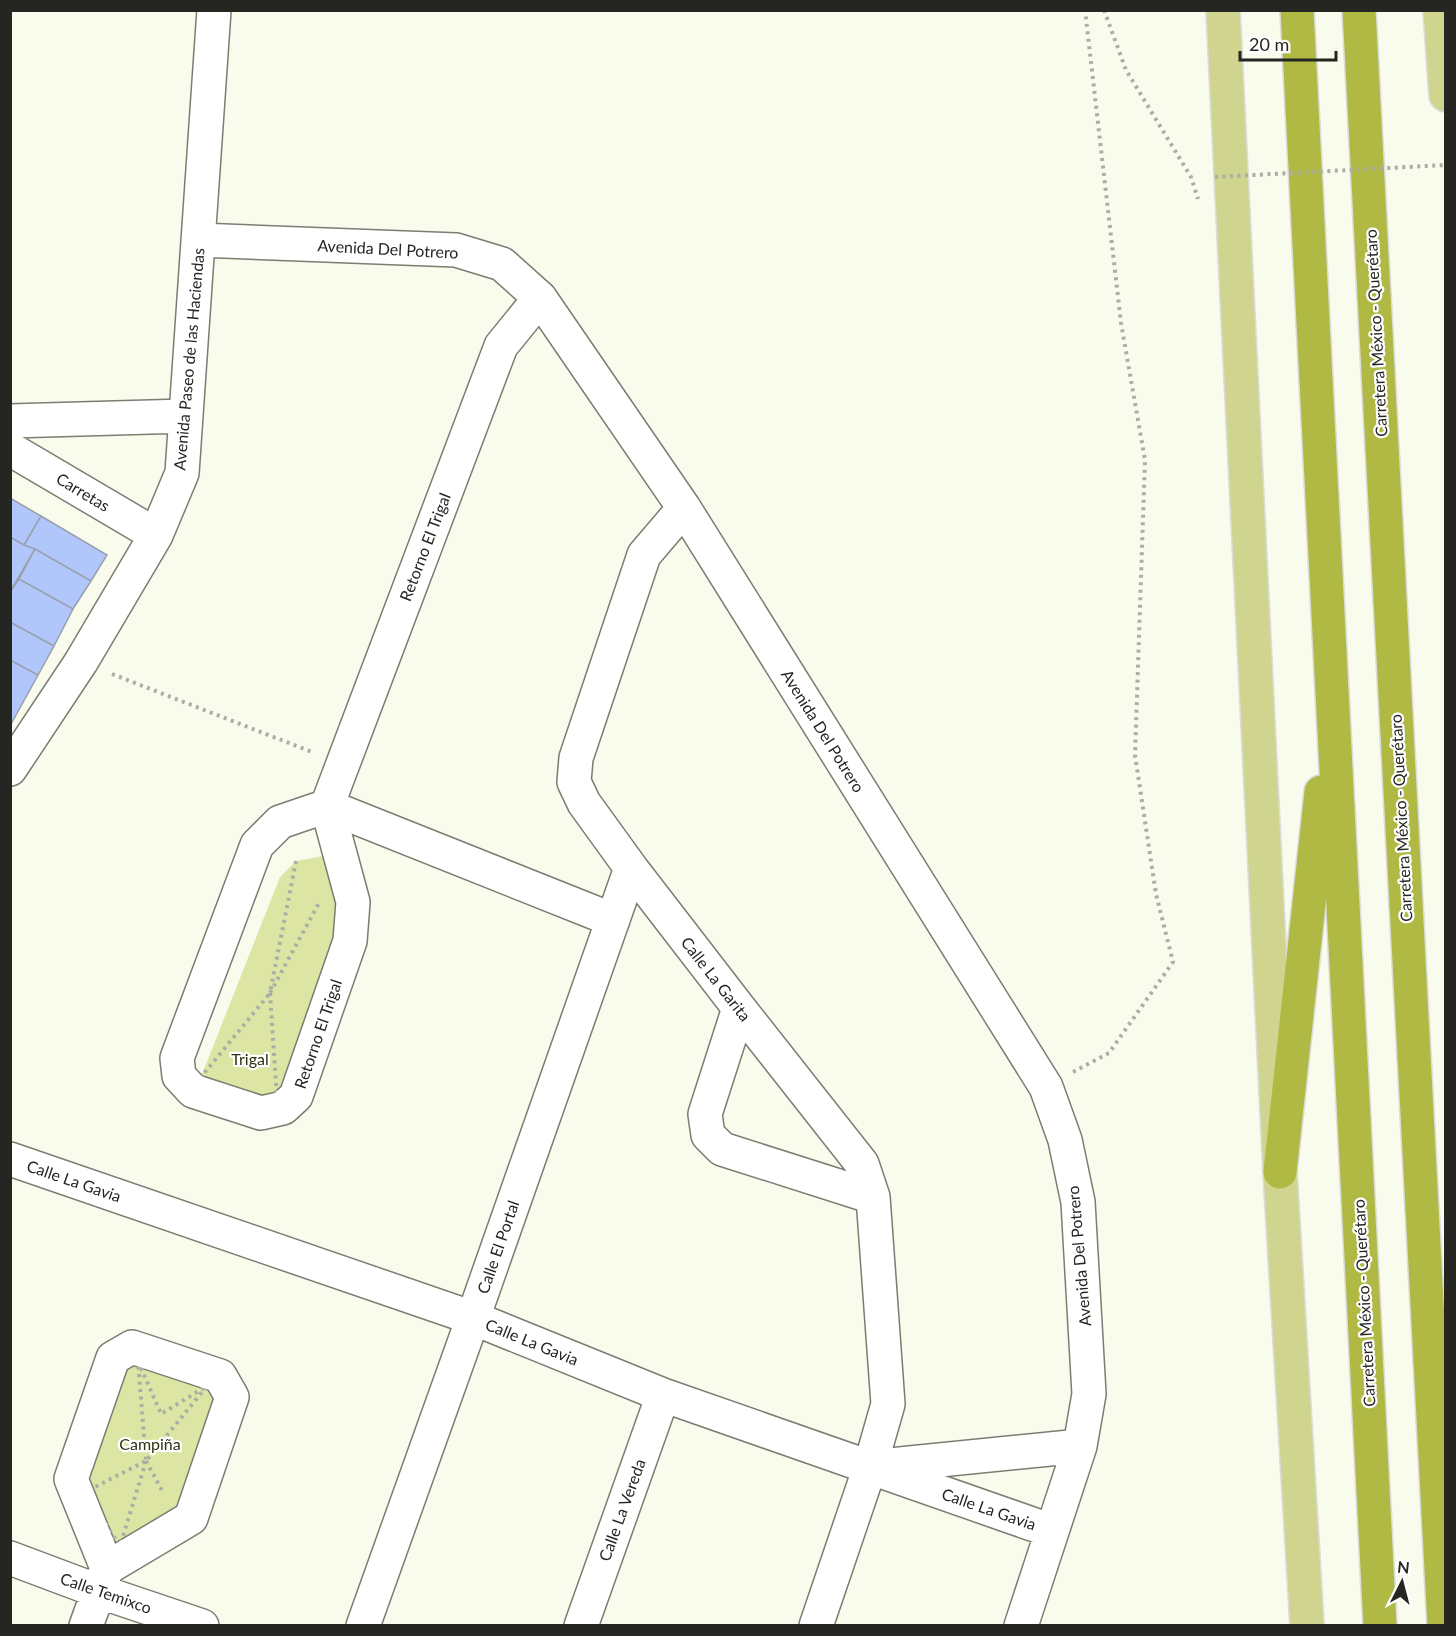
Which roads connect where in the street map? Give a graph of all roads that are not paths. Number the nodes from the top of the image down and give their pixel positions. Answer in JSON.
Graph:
{"nodes":[{"id":1,"x":214,"y":10,"type":"edge"},
{"id":2,"x":1223,"y":10,"type":"edge"},
{"id":3,"x":1298,"y":10,"type":"edge"},
{"id":4,"x":1359,"y":10,"type":"edge"},
{"id":5,"x":1440,"y":10,"type":"edge"},
{"id":6,"x":1444,"y":52,"type":"edge"},
{"id":7,"x":1446,"y":95,"type":"edge"},
{"id":8,"x":199,"y":240,"type":"junction"},
{"id":9,"x":540,"y":298,"type":"junction"},
{"id":10,"x":186,"y":416,"type":"junction"},
{"id":11,"x":10,"y":421,"type":"edge"},
{"id":12,"x":10,"y":448,"type":"edge"},
{"id":13,"x":684,"y":508,"type":"junction"},
{"id":14,"x":156,"y":535,"type":"junction"},
{"id":15,"x":1332,"y":692,"type":"junction"},
{"id":16,"x":10,"y":769,"type":"edge"},
{"id":17,"x":327,"y":806,"type":"junction"},
{"id":18,"x":631,"y":868,"type":"junction"},
{"id":19,"x":613,"y":920,"type":"junction"},
{"id":20,"x":739,"y":1008,"type":"junction"},
{"id":21,"x":10,"y":1159,"type":"edge"},
{"id":22,"x":1280,"y":1172,"type":"junction"},
{"id":23,"x":873,"y":1197,"type":"junction"},
{"id":24,"x":473,"y":1318,"type":"junction"},
{"id":25,"x":663,"y":1395,"type":"junction"},
{"id":26,"x":1080,"y":1446,"type":"junction"},
{"id":27,"x":870,"y":1467,"type":"junction"},
{"id":28,"x":1052,"y":1531,"type":"junction"},
{"id":29,"x":10,"y":1558,"type":"edge"},
{"id":30,"x":103,"y":1579,"type":"junction"},
{"id":31,"x":86,"y":1626,"type":"edge"},
{"id":32,"x":202,"y":1626,"type":"edge"},
{"id":33,"x":363,"y":1626,"type":"edge"},
{"id":34,"x":581,"y":1626,"type":"edge"},
{"id":35,"x":816,"y":1626,"type":"edge"},
{"id":36,"x":1021,"y":1626,"type":"edge"},
{"id":37,"x":1307,"y":1626,"type":"edge"},
{"id":38,"x":1380,"y":1626,"type":"edge"},
{"id":39,"x":1444,"y":1626,"type":"edge"}],
"edges":[{"from":1,"to":8,"type":"street","name":"Avenida Paseo de las Haciendas"},
{"from":2,"to":22,"type":"main road"},
{"from":3,"to":15,"type":"highway","name":"Carretera México - Querétaro"},
{"from":4,"to":39,"type":"highway","name":"Carretera México - Querétaro"},
{"from":5,"to":6,"type":"main road"},
{"from":6,"to":7,"type":"main road"},
{"from":8,"to":9,"type":"street","name":"Avenida Del Potrero"},
{"from":8,"to":10,"type":"street","name":"Avenida Paseo de las Haciendas"},
{"from":9,"to":13,"type":"street","name":"Avenida Del Potrero"},
{"from":9,"to":17,"type":"street","name":"Retorno El Trigal"},
{"from":10,"to":11,"type":"street"},
{"from":10,"to":14,"type":"street","name":"Avenida Paseo de las Haciendas"},
{"from":12,"to":14,"type":"street","name":"Carretas"},
{"from":13,"to":18,"type":"street","name":"Calle La Garita"},
{"from":13,"to":26,"type":"street","name":"Avenida Del Potrero"},
{"from":14,"to":16,"type":"street","name":"Avenida Paseo de las Haciendas"},
{"from":15,"to":22,"type":"highway"},
{"from":15,"to":38,"type":"highway","name":"Carretera México - Querétaro"},
{"from":17,"to":17,"type":"street","name":"Retorno El Trigal"},
{"from":17,"to":19,"type":"street"},
{"from":18,"to":19,"type":"street","name":"Calle El Portal"},
{"from":18,"to":20,"type":"street","name":"Calle La Garita"},
{"from":19,"to":24,"type":"street","name":"Calle El Portal"},
{"from":20,"to":23,"type":"street","name":"Calle La Garita"},
{"from":20,"to":23,"type":"street"},
{"from":21,"to":24,"type":"street","name":"Calle La Gavia"},
{"from":22,"to":37,"type":"main road"},
{"from":23,"to":27,"type":"street","name":"Calle La Garita"},
{"from":24,"to":25,"type":"street","name":"Calle La Gavia"},
{"from":24,"to":33,"type":"street","name":"Calle El Portal"},
{"from":25,"to":27,"type":"street","name":"Calle La Gavia"},
{"from":25,"to":34,"type":"street","name":"Calle La Vereda"},
{"from":26,"to":27,"type":"street"},
{"from":26,"to":28,"type":"street","name":"Avenida Del Potrero"},
{"from":27,"to":28,"type":"street","name":"Calle La Gavia"},
{"from":27,"to":35,"type":"street","name":"Calle La Garita"},
{"from":28,"to":36,"type":"street","name":"Avenida Del Potrero"},
{"from":29,"to":30,"type":"street","name":"Calle Temixco"},
{"from":30,"to":30,"type":"street"},
{"from":30,"to":31,"type":"street"},
{"from":30,"to":32,"type":"street","name":"Calle Temixco"}]}
